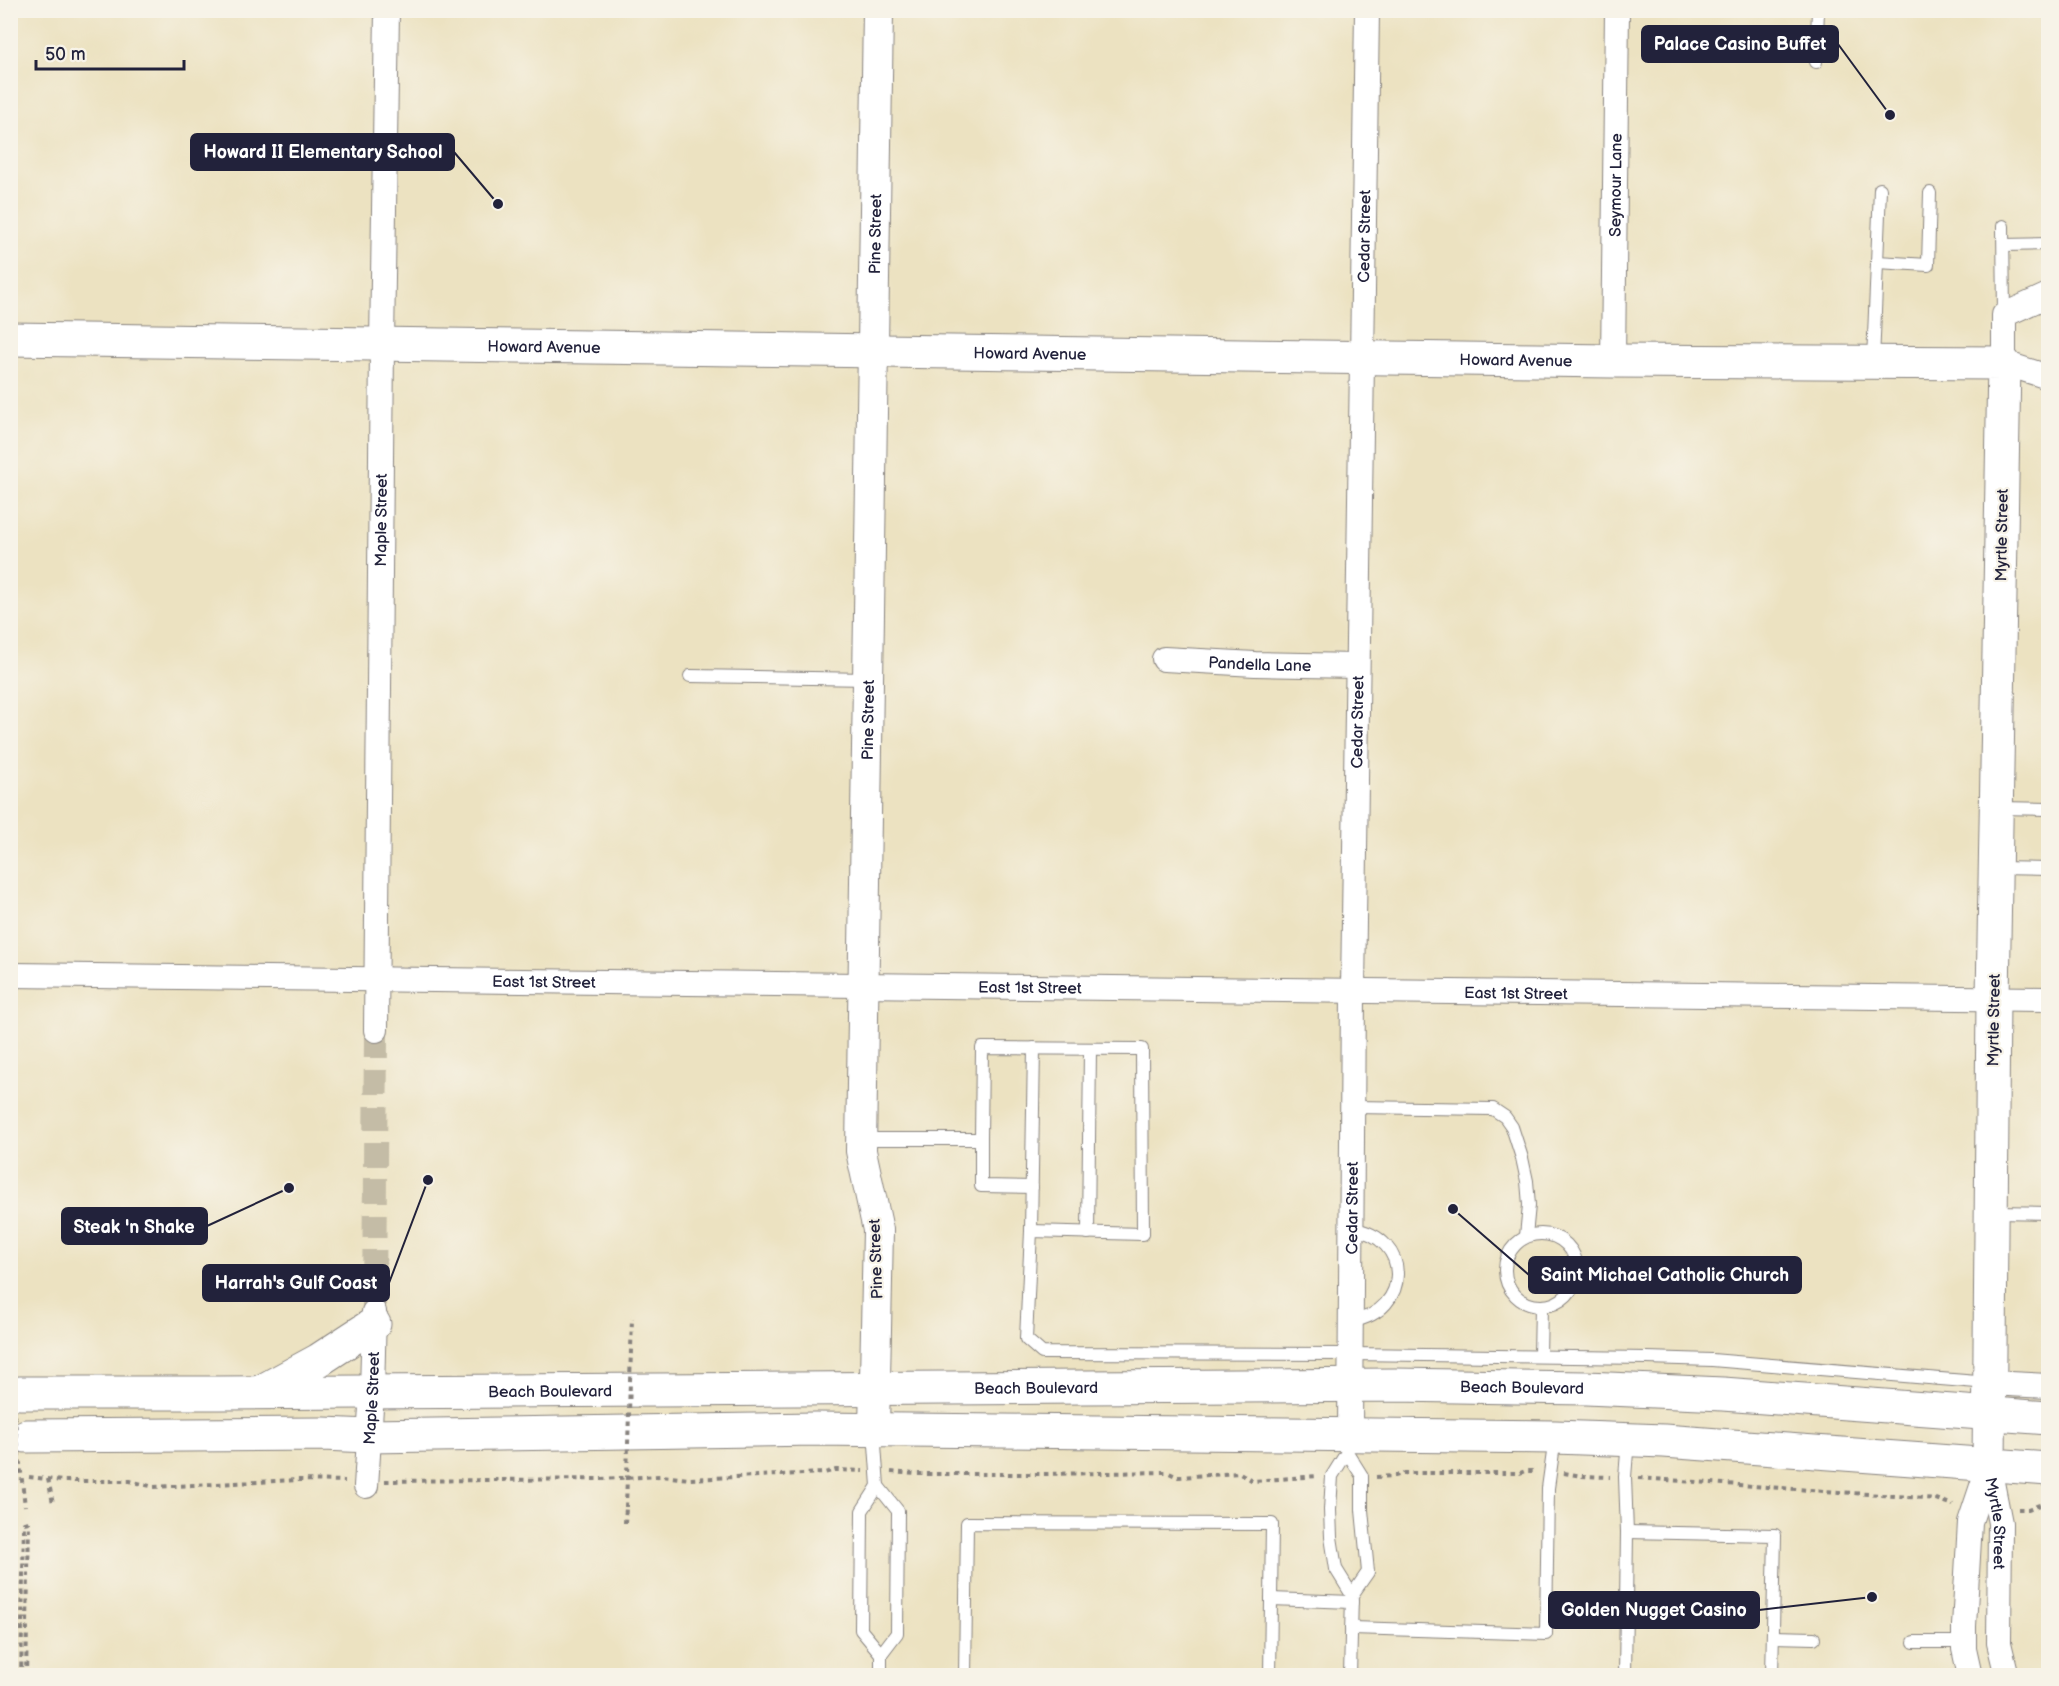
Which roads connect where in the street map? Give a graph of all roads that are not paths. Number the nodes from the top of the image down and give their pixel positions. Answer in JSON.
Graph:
{"nodes":[{"id":1,"x":387,"y":10,"type":"edge"},
{"id":2,"x":878,"y":10,"type":"edge"},
{"id":3,"x":1367,"y":10,"type":"edge"},
{"id":4,"x":1617,"y":10,"type":"edge"},
{"id":5,"x":1818,"y":10,"type":"edge"},
{"id":6,"x":1816,"y":62,"type":"dead end"},
{"id":7,"x":1880,"y":189,"type":"dead end"},
{"id":8,"x":1930,"y":193,"type":"dead end"},
{"id":9,"x":2003,"y":226,"type":"dead end"},
{"id":10,"x":2049,"y":244,"type":"edge"},
{"id":11,"x":2004,"y":245,"type":"junction"},
{"id":12,"x":1877,"y":262,"type":"junction"},
{"id":13,"x":2049,"y":295,"type":"edge"},
{"id":14,"x":2004,"y":315,"type":"junction"},
{"id":15,"x":10,"y":339,"type":"edge"},
{"id":16,"x":382,"y":344,"type":"junction"},
{"id":17,"x":873,"y":351,"type":"junction"},
{"id":18,"x":1361,"y":357,"type":"junction"},
{"id":19,"x":1613,"y":361,"type":"junction"},
{"id":20,"x":1873,"y":362,"type":"junction"},
{"id":21,"x":2004,"y":363,"type":"junction"},
{"id":22,"x":2049,"y":377,"type":"edge"},
{"id":23,"x":1164,"y":659,"type":"dead end"},
{"id":24,"x":1357,"y":666,"type":"junction"},
{"id":25,"x":690,"y":676,"type":"dead end"},
{"id":26,"x":869,"y":679,"type":"junction"},
{"id":27,"x":1996,"y":808,"type":"junction"},
{"id":28,"x":2049,"y":809,"type":"edge"},
{"id":29,"x":1995,"y":868,"type":"junction"},
{"id":30,"x":2049,"y":868,"type":"edge"},
{"id":31,"x":10,"y":975,"type":"edge"},
{"id":32,"x":376,"y":980,"type":"junction"},
{"id":33,"x":865,"y":985,"type":"junction"},
{"id":34,"x":1353,"y":991,"type":"junction"},
{"id":35,"x":1993,"y":998,"type":"junction"},
{"id":36,"x":2049,"y":999,"type":"edge"},
{"id":37,"x":376,"y":1030,"type":"tunnel mouth"},
{"id":38,"x":1034,"y":1048,"type":"junction"},
{"id":39,"x":1090,"y":1049,"type":"junction"},
{"id":40,"x":1353,"y":1107,"type":"junction"},
{"id":41,"x":862,"y":1139,"type":"junction"},
{"id":42,"x":981,"y":1139,"type":"junction"},
{"id":43,"x":1032,"y":1187,"type":"junction"},
{"id":44,"x":1991,"y":1212,"type":"junction"},
{"id":45,"x":2049,"y":1213,"type":"edge"},
{"id":46,"x":1352,"y":1229,"type":"junction"},
{"id":47,"x":1031,"y":1231,"type":"junction"},
{"id":48,"x":1088,"y":1233,"type":"junction"},
{"id":49,"x":1526,"y":1236,"type":"junction"},
{"id":50,"x":1541,"y":1306,"type":"junction"},
{"id":51,"x":374,"y":1317,"type":"joint"},
{"id":52,"x":1352,"y":1320,"type":"junction"},
{"id":53,"x":1540,"y":1356,"type":"junction"},
{"id":54,"x":1352,"y":1369,"type":"junction"},
{"id":55,"x":1990,"y":1383,"type":"junction"},
{"id":56,"x":15,"y":1386,"type":"edge"},
{"id":57,"x":2049,"y":1386,"type":"edge"},
{"id":58,"x":874,"y":1389,"type":"junction"},
{"id":59,"x":372,"y":1392,"type":"junction"},
{"id":60,"x":258,"y":1393,"type":"junction"},
{"id":61,"x":1989,"y":1415,"type":"junction"},
{"id":62,"x":2049,"y":1418,"type":"edge"},
{"id":63,"x":874,"y":1429,"type":"junction"},
{"id":64,"x":26,"y":1436,"type":"dead end"},
{"id":65,"x":369,"y":1436,"type":"junction"},
{"id":66,"x":1555,"y":1437,"type":"junction"},
{"id":67,"x":1628,"y":1440,"type":"junction"},
{"id":68,"x":1349,"y":1443,"type":"junction"},
{"id":69,"x":1989,"y":1465,"type":"junction"},
{"id":70,"x":2049,"y":1469,"type":"edge"},
{"id":71,"x":363,"y":1483,"type":"road end"},
{"id":72,"x":878,"y":1486,"type":"junction"},
{"id":73,"x":1627,"y":1532,"type":"junction"},
{"id":74,"x":1352,"y":1598,"type":"junction"},
{"id":75,"x":1271,"y":1599,"type":"junction"},
{"id":76,"x":1351,"y":1628,"type":"junction"},
{"id":77,"x":1773,"y":1637,"type":"junction"},
{"id":78,"x":1814,"y":1638,"type":"dead end"},
{"id":79,"x":1914,"y":1642,"type":"dead end"},
{"id":80,"x":1964,"y":1646,"type":"junction"},
{"id":81,"x":881,"y":1654,"type":"junction"},
{"id":82,"x":881,"y":1676,"type":"edge"},
{"id":83,"x":965,"y":1676,"type":"edge"},
{"id":84,"x":1270,"y":1676,"type":"edge"},
{"id":85,"x":1350,"y":1676,"type":"edge"},
{"id":86,"x":1625,"y":1676,"type":"edge"},
{"id":87,"x":1772,"y":1676,"type":"edge"},
{"id":88,"x":1961,"y":1676,"type":"edge"},
{"id":89,"x":1970,"y":1676,"type":"edge"},
{"id":90,"x":2007,"y":1676,"type":"edge"}],
"edges":[{"from":1,"to":16,"type":"street","name":"Maple Street"},
{"from":2,"to":17,"type":"street","name":"Pine Street"},
{"from":3,"to":18,"type":"street","name":"Cedar Street"},
{"from":4,"to":19,"type":"street","name":"Seymour Lane"},
{"from":5,"to":6,"type":"lane"},
{"from":7,"to":12,"type":"lane"},
{"from":8,"to":12,"type":"lane"},
{"from":9,"to":11,"type":"lane"},
{"from":10,"to":11,"type":"lane"},
{"from":11,"to":14,"type":"lane"},
{"from":12,"to":20,"type":"lane"},
{"from":13,"to":14,"type":"street"},
{"from":14,"to":21,"type":"street"},
{"from":15,"to":16,"type":"main road","name":"Howard Avenue"},
{"from":16,"to":17,"type":"main road","name":"Howard Avenue"},
{"from":16,"to":32,"type":"street","name":"Maple Street"},
{"from":17,"to":18,"type":"main road","name":"Howard Avenue"},
{"from":17,"to":26,"type":"street","name":"Pine Street"},
{"from":18,"to":19,"type":"main road","name":"Howard Avenue"},
{"from":18,"to":24,"type":"street","name":"Cedar Street"},
{"from":19,"to":20,"type":"main road","name":"Howard Avenue"},
{"from":20,"to":21,"type":"main road","name":"Howard Avenue"},
{"from":21,"to":22,"type":"street","name":"Howard Avenue"},
{"from":21,"to":27,"type":"main road","name":"Myrtle Street"},
{"from":23,"to":24,"type":"street","name":"Pandella Lane"},
{"from":24,"to":34,"type":"street","name":"Cedar Street"},
{"from":25,"to":26,"type":"lane"},
{"from":26,"to":33,"type":"street","name":"Pine Street"},
{"from":27,"to":28,"type":"lane"},
{"from":27,"to":29,"type":"main road","name":"Myrtle Street"},
{"from":29,"to":30,"type":"lane"},
{"from":29,"to":35,"type":"main road","name":"Myrtle Street"},
{"from":31,"to":32,"type":"street","name":"East 1st Street"},
{"from":32,"to":33,"type":"street","name":"East 1st Street"},
{"from":32,"to":37,"type":"street","name":"Maple Street"},
{"from":33,"to":34,"type":"street","name":"East 1st Street"},
{"from":33,"to":41,"type":"street","name":"Pine Street"},
{"from":34,"to":35,"type":"street","name":"East 1st Street"},
{"from":34,"to":40,"type":"street","name":"Cedar Street"},
{"from":35,"to":36,"type":"street","name":"East 1st Street"},
{"from":35,"to":44,"type":"main road","name":"Myrtle Street"},
{"from":38,"to":39,"type":"lane"},
{"from":38,"to":42,"type":"lane"},
{"from":38,"to":43,"type":"lane"},
{"from":39,"to":48,"type":"lane"},
{"from":39,"to":48,"type":"lane"},
{"from":40,"to":46,"type":"street","name":"Cedar Street"},
{"from":40,"to":49,"type":"lane"},
{"from":41,"to":42,"type":"lane"},
{"from":41,"to":58,"type":"street","name":"Pine Street"},
{"from":42,"to":43,"type":"lane"},
{"from":43,"to":47,"type":"lane"},
{"from":44,"to":45,"type":"lane"},
{"from":44,"to":55,"type":"main road","name":"Myrtle Street"},
{"from":46,"to":52,"type":"street","name":"Cedar Street"},
{"from":46,"to":52,"type":"lane"},
{"from":47,"to":48,"type":"lane"},
{"from":47,"to":54,"type":"lane"},
{"from":49,"to":50,"type":"lane"},
{"from":49,"to":50,"type":"lane"},
{"from":50,"to":53,"type":"lane"},
{"from":51,"to":59,"type":"street","name":"Maple Street"},
{"from":51,"to":60,"type":"main road"},
{"from":52,"to":54,"type":"street","name":"Cedar Street"},
{"from":53,"to":54,"type":"lane"},
{"from":53,"to":55,"type":"lane"},
{"from":54,"to":58,"type":"main road","name":"Beach Boulevard"},
{"from":54,"to":61,"type":"main road","name":"Beach Boulevard"},
{"from":54,"to":68,"type":"street","name":"Cedar Street"},
{"from":55,"to":57,"type":"street"},
{"from":55,"to":61,"type":"main road","name":"Myrtle Street"},
{"from":56,"to":60,"type":"main road","name":"Beach Boulevard"},
{"from":58,"to":59,"type":"main road","name":"Beach Boulevard"},
{"from":58,"to":63,"type":"street","name":"Pine Street"},
{"from":59,"to":60,"type":"main road","name":"Beach Boulevard"},
{"from":59,"to":65,"type":"street","name":"Maple Street"},
{"from":61,"to":62,"type":"main road","name":"Beach Boulevard"},
{"from":61,"to":69,"type":"main road","name":"Myrtle Street"},
{"from":63,"to":65,"type":"main road"},
{"from":63,"to":68,"type":"main road"},
{"from":63,"to":72,"type":"lane"},
{"from":64,"to":65,"type":"main road"},
{"from":65,"to":71,"type":"street","name":"Maple Street"},
{"from":66,"to":67,"type":"main road"},
{"from":66,"to":68,"type":"main road"},
{"from":66,"to":76,"type":"lane"},
{"from":67,"to":69,"type":"main road"},
{"from":67,"to":73,"type":"lane"},
{"from":68,"to":74,"type":"lane"},
{"from":68,"to":74,"type":"lane"},
{"from":69,"to":70,"type":"main road"},
{"from":69,"to":80,"type":"street"},
{"from":69,"to":90,"type":"street","name":"Myrtle Street"},
{"from":72,"to":81,"type":"lane"},
{"from":72,"to":81,"type":"lane"},
{"from":73,"to":77,"type":"lane"},
{"from":73,"to":86,"type":"lane"},
{"from":74,"to":75,"type":"lane"},
{"from":74,"to":76,"type":"lane"},
{"from":75,"to":83,"type":"lane"},
{"from":75,"to":84,"type":"lane"},
{"from":76,"to":85,"type":"lane"},
{"from":77,"to":78,"type":"lane"},
{"from":77,"to":87,"type":"lane"},
{"from":79,"to":80,"type":"lane"},
{"from":80,"to":88,"type":"lane"},
{"from":80,"to":89,"type":"street"},
{"from":81,"to":82,"type":"lane"}]}
